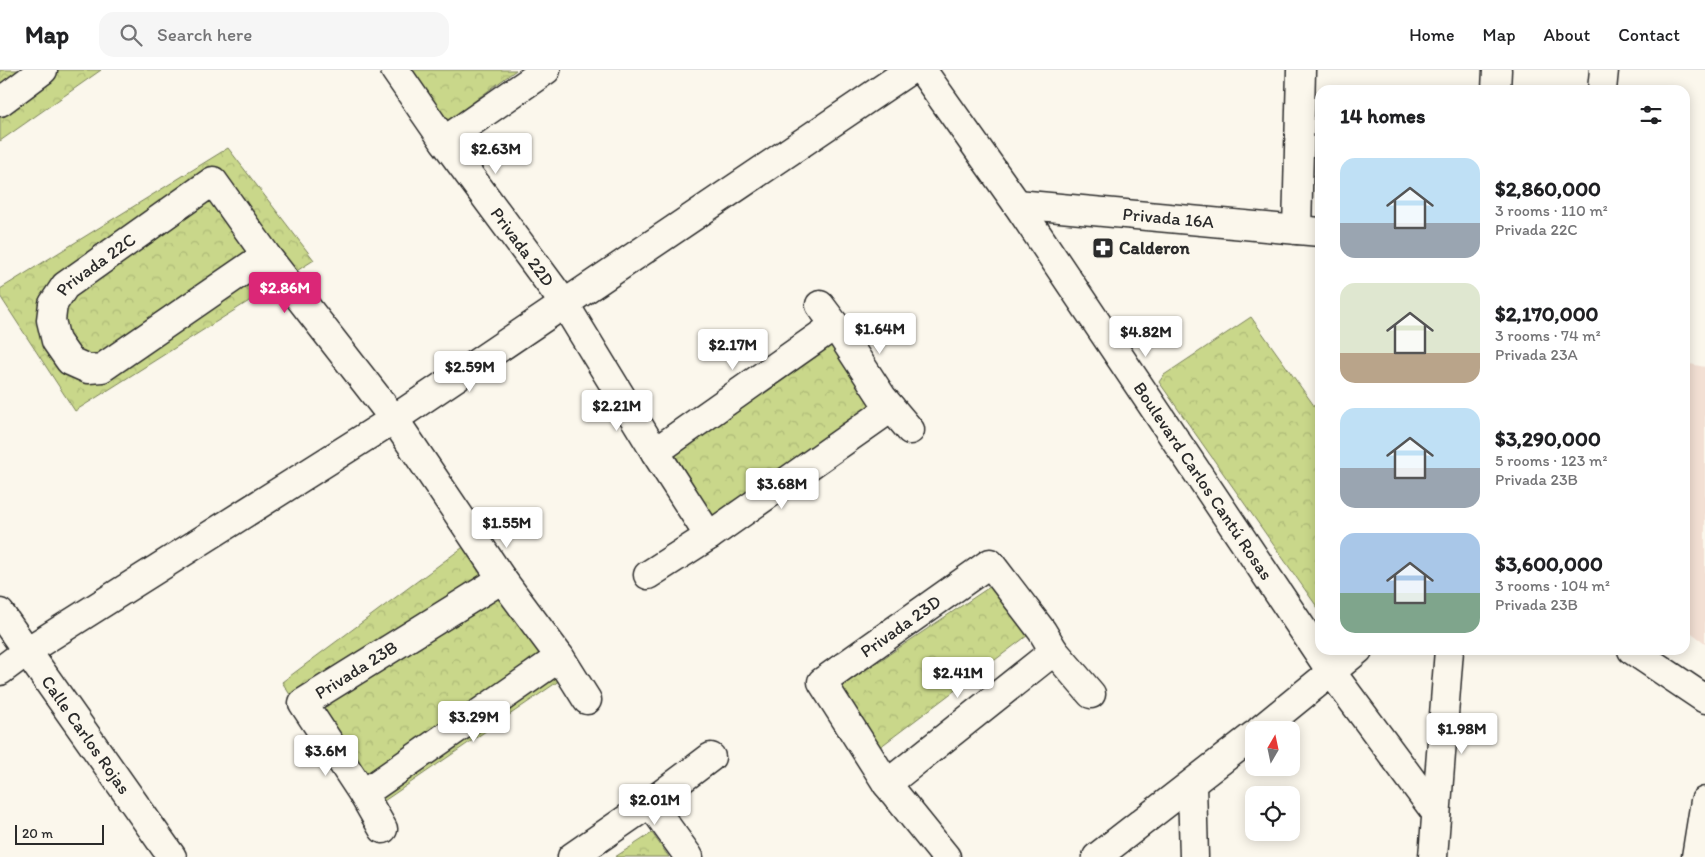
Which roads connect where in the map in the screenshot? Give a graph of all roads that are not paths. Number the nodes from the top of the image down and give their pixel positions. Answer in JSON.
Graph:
{"nodes":[{"id":1,"x":43,"y":70,"type":"edge"},
{"id":2,"x":395,"y":70,"type":"edge"},
{"id":3,"x":546,"y":70,"type":"edge"},
{"id":4,"x":910,"y":70,"type":"edge"},
{"id":5,"x":922,"y":70,"type":"edge"},
{"id":6,"x":1301,"y":70,"type":"edge"},
{"id":7,"x":1497,"y":70,"type":"edge"},
{"id":8,"x":1604,"y":70,"type":"edge"},
{"id":9,"x":1496,"y":85,"type":"edge"},
{"id":10,"x":1602,"y":85,"type":"edge"},
{"id":11,"x":0,"y":102,"type":"edge"},
{"id":12,"x":444,"y":141,"type":"junction"},
{"id":13,"x":1017,"y":204,"type":"junction"},
{"id":14,"x":1308,"y":231,"type":"edge"},
{"id":15,"x":266,"y":255,"type":"junction"},
{"id":16,"x":564,"y":304,"type":"junction"},
{"id":17,"x":891,"y":408,"type":"junction"},
{"id":18,"x":394,"y":419,"type":"junction"},
{"id":19,"x":910,"y":430,"type":"dead end"},
{"id":20,"x":655,"y":452,"type":"junction"},
{"id":21,"x":709,"y":536,"type":"junction"},
{"id":22,"x":648,"y":575,"type":"dead end"},
{"id":23,"x":502,"y":579,"type":"junction"},
{"id":24,"x":0,"y":613,"type":"edge"},
{"id":25,"x":1315,"y":648,"type":"edge"},
{"id":26,"x":1054,"y":650,"type":"junction"},
{"id":27,"x":27,"y":651,"type":"junction"},
{"id":28,"x":1320,"y":655,"type":"edge"},
{"id":29,"x":1352,"y":655,"type":"edge"},
{"id":30,"x":1449,"y":655,"type":"edge"},
{"id":31,"x":1639,"y":655,"type":"edge"},
{"id":32,"x":560,"y":657,"type":"junction"},
{"id":33,"x":0,"y":670,"type":"edge"},
{"id":34,"x":1332,"y":673,"type":"junction"},
{"id":35,"x":1091,"y":694,"type":"dead end"},
{"id":36,"x":1705,"y":699,"type":"edge"},
{"id":37,"x":587,"y":700,"type":"dead end"},
{"id":38,"x":1271,"y":721,"type":"edge"},
{"id":39,"x":1245,"y":742,"type":"edge"},
{"id":40,"x":711,"y":757,"type":"dead end"},
{"id":41,"x":887,"y":784,"type":"junction"},
{"id":42,"x":1192,"y":785,"type":"junction"},
{"id":43,"x":363,"y":794,"type":"junction"},
{"id":44,"x":1705,"y":801,"type":"edge"},
{"id":45,"x":650,"y":803,"type":"junction"},
{"id":46,"x":1436,"y":813,"type":"junction"},
{"id":47,"x":383,"y":830,"type":"dead end"},
{"id":48,"x":172,"y":857,"type":"edge"},
{"id":49,"x":572,"y":857,"type":"edge"},
{"id":50,"x":689,"y":857,"type":"edge"},
{"id":51,"x":946,"y":857,"type":"edge"},
{"id":52,"x":1097,"y":857,"type":"edge"},
{"id":53,"x":1194,"y":857,"type":"edge"},
{"id":54,"x":1433,"y":857,"type":"edge"},
{"id":55,"x":1696,"y":857,"type":"edge"}],
"edges":[{"from":1,"to":11,"type":"street"},
{"from":2,"to":12,"type":"street","name":"Privada 22D"},
{"from":3,"to":12,"type":"street"},
{"from":4,"to":16,"type":"street"},
{"from":5,"to":13,"type":"street","name":"Boulevard Carlos Cantú Rosas"},
{"from":6,"to":14,"type":"street"},
{"from":7,"to":9,"type":"street"},
{"from":8,"to":10,"type":"street"},
{"from":12,"to":16,"type":"street","name":"Privada 22D"},
{"from":13,"to":14,"type":"street","name":"Privada 16A"},
{"from":13,"to":25,"type":"street","name":"Boulevard Carlos Cantú Rosas"},
{"from":15,"to":15,"type":"street","name":"Privada 22C"},
{"from":15,"to":18,"type":"street","name":"Privada 22C"},
{"from":16,"to":18,"type":"street"},
{"from":16,"to":20,"type":"street","name":"Privada 22D"},
{"from":17,"to":19,"type":"street"},
{"from":17,"to":20,"type":"street"},
{"from":17,"to":21,"type":"street"},
{"from":18,"to":23,"type":"street"},
{"from":18,"to":27,"type":"street"},
{"from":20,"to":21,"type":"street","name":"Privada 22D"},
{"from":21,"to":22,"type":"street"},
{"from":23,"to":32,"type":"street"},
{"from":23,"to":43,"type":"street","name":"Privada 23B"},
{"from":24,"to":27,"type":"street","name":"Calle Carlos Rojas"},
{"from":26,"to":35,"type":"street","name":"Privada 23D"},
{"from":26,"to":41,"type":"street"},
{"from":26,"to":41,"type":"street","name":"Privada 23D"},
{"from":27,"to":33,"type":"street"},
{"from":27,"to":48,"type":"street","name":"Calle Carlos Rojas"},
{"from":28,"to":34,"type":"street","name":"Boulevard Carlos Cantú Rosas"},
{"from":29,"to":34,"type":"street"},
{"from":30,"to":46,"type":"street"},
{"from":31,"to":36,"type":"street"},
{"from":32,"to":37,"type":"street"},
{"from":32,"to":43,"type":"street"},
{"from":34,"to":38,"type":"street"},
{"from":34,"to":46,"type":"street","name":"Boulevard Carlos Cantú Rosas"},
{"from":39,"to":42,"type":"street"},
{"from":40,"to":45,"type":"street"},
{"from":41,"to":51,"type":"street","name":"Privada 23D"},
{"from":42,"to":52,"type":"street"},
{"from":42,"to":53,"type":"street"},
{"from":43,"to":47,"type":"street","name":"Privada 23B"},
{"from":44,"to":55,"type":"street"},
{"from":45,"to":49,"type":"street"},
{"from":45,"to":50,"type":"street"},
{"from":46,"to":54,"type":"street"}]}
